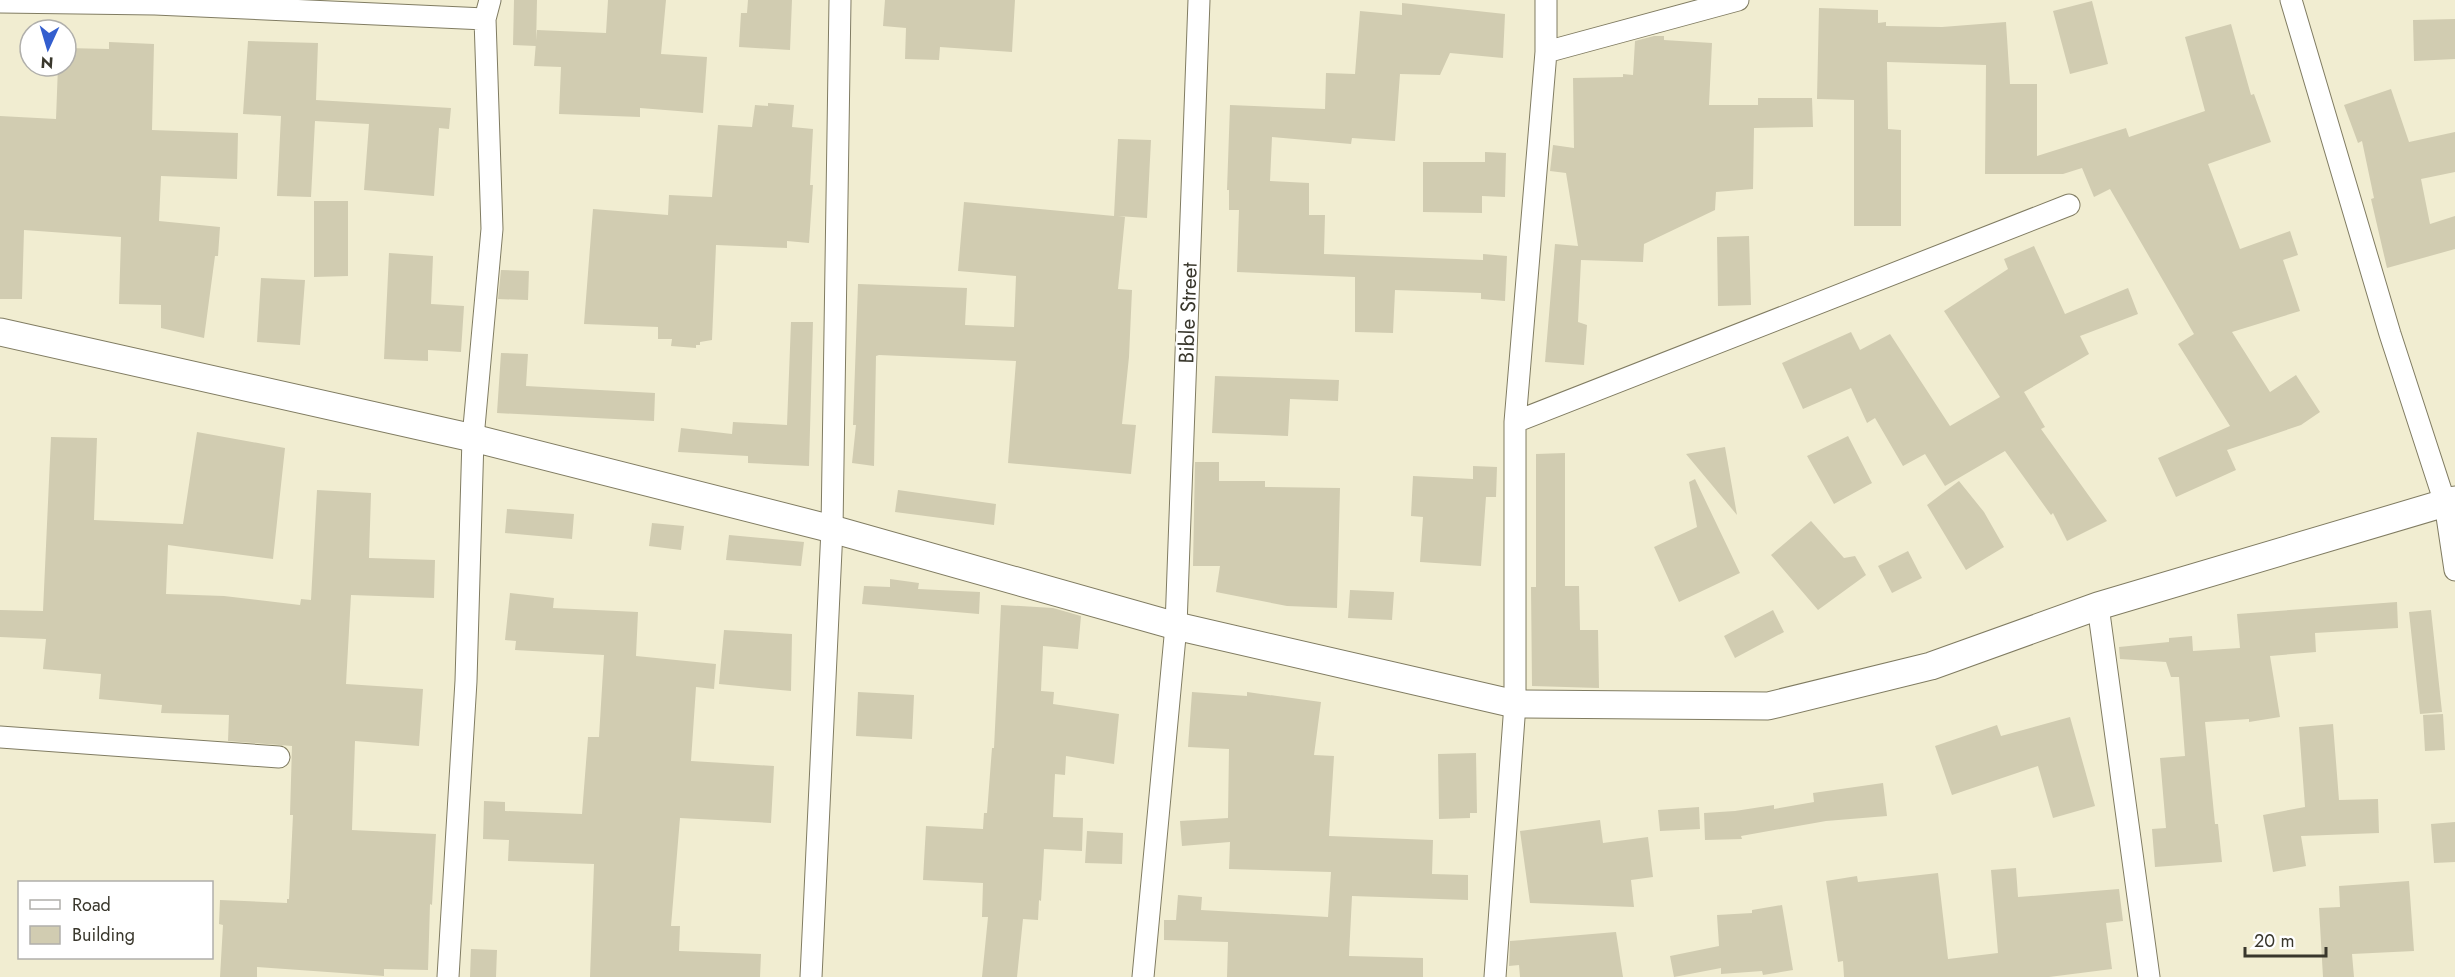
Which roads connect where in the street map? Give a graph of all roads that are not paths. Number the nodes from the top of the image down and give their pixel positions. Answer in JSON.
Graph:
{"nodes":[{"id":1,"x":840,"y":0,"type":"edge"},
{"id":2,"x":1199,"y":0,"type":"edge"},
{"id":3,"x":1546,"y":0,"type":"edge"},
{"id":4,"x":1738,"y":0,"type":"edge"},
{"id":5,"x":2291,"y":0,"type":"edge"},
{"id":6,"x":0,"y":2,"type":"edge"},
{"id":7,"x":155,"y":2,"type":"edge"},
{"id":8,"x":488,"y":10,"type":"edge"},
{"id":9,"x":1546,"y":52,"type":"junction"},
{"id":10,"x":2069,"y":206,"type":"dead end"},
{"id":11,"x":0,"y":332,"type":"edge"},
{"id":12,"x":1515,"y":422,"type":"junction"},
{"id":13,"x":473,"y":438,"type":"junction"},
{"id":14,"x":2450,"y":501,"type":"edge"},
{"id":15,"x":832,"y":529,"type":"junction"},
{"id":16,"x":2455,"y":570,"type":"edge"},
{"id":17,"x":2098,"y":606,"type":"junction"},
{"id":18,"x":1176,"y":626,"type":"junction"},
{"id":19,"x":1515,"y":704,"type":"junction"},
{"id":20,"x":0,"y":737,"type":"edge"},
{"id":21,"x":279,"y":757,"type":"dead end"},
{"id":22,"x":448,"y":977,"type":"edge"},
{"id":23,"x":811,"y":977,"type":"edge"},
{"id":24,"x":1143,"y":977,"type":"edge"},
{"id":25,"x":1495,"y":977,"type":"edge"},
{"id":26,"x":2149,"y":977,"type":"edge"}],
"edges":[{"from":1,"to":15,"type":"street"},
{"from":2,"to":18,"type":"street","name":"Bible Street"},
{"from":3,"to":9,"type":"street"},
{"from":4,"to":9,"type":"street"},
{"from":5,"to":14,"type":"street"},
{"from":6,"to":7,"type":"street"},
{"from":7,"to":8,"type":"street"},
{"from":8,"to":13,"type":"street"},
{"from":9,"to":12,"type":"street"},
{"from":10,"to":12,"type":"street"},
{"from":11,"to":13,"type":"street"},
{"from":12,"to":19,"type":"street"},
{"from":13,"to":15,"type":"street"},
{"from":13,"to":22,"type":"street"},
{"from":14,"to":16,"type":"street"},
{"from":14,"to":17,"type":"street"},
{"from":15,"to":18,"type":"street"},
{"from":15,"to":23,"type":"street"},
{"from":17,"to":19,"type":"street"},
{"from":17,"to":26,"type":"street"},
{"from":18,"to":19,"type":"street"},
{"from":18,"to":24,"type":"street","name":"Bible Street"},
{"from":19,"to":25,"type":"street"},
{"from":20,"to":21,"type":"street"}]}
